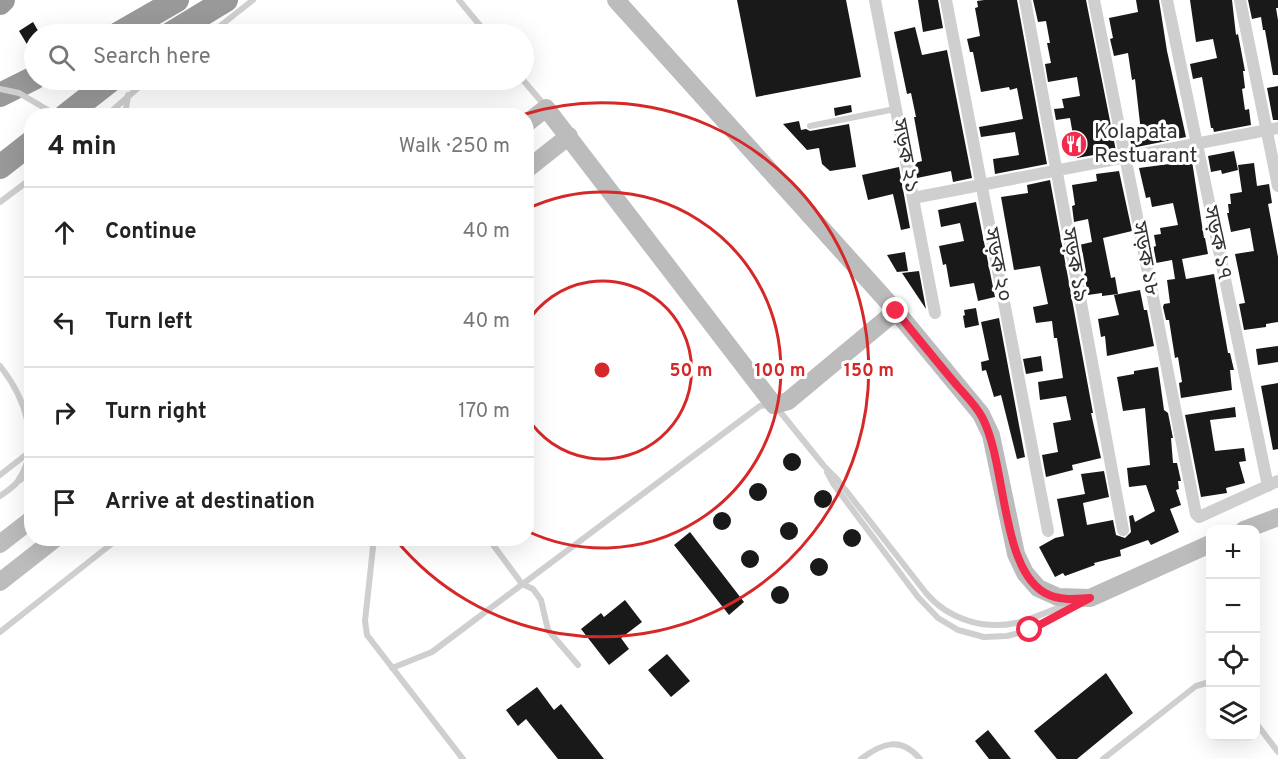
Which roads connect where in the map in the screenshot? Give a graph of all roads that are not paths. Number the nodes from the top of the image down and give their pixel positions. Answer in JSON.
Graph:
{"nodes":[{"id":1,"x":177,"y":0,"type":"edge"},
{"id":2,"x":226,"y":0,"type":"edge"},
{"id":3,"x":253,"y":0,"type":"edge"},
{"id":4,"x":459,"y":0,"type":"edge"},
{"id":5,"x":616,"y":0,"type":"edge"},
{"id":6,"x":875,"y":0,"type":"edge"},
{"id":7,"x":946,"y":0,"type":"edge"},
{"id":8,"x":1025,"y":0,"type":"edge"},
{"id":9,"x":1094,"y":0,"type":"edge"},
{"id":10,"x":1167,"y":0,"type":"edge"},
{"id":11,"x":1240,"y":0,"type":"edge"},
{"id":12,"x":135,"y":24,"type":"edge"},
{"id":13,"x":186,"y":24,"type":"edge"},
{"id":14,"x":223,"y":24,"type":"edge"},
{"id":15,"x":478,"y":24,"type":"edge"},
{"id":16,"x":24,"y":83,"type":"edge"},
{"id":17,"x":0,"y":89,"type":"edge"},
{"id":18,"x":113,"y":90,"type":"edge"},
{"id":19,"x":118,"y":90,"type":"edge"},
{"id":20,"x":120,"y":90,"type":"edge"},
{"id":21,"x":531,"y":90,"type":"edge"},
{"id":22,"x":0,"y":95,"type":"edge"},
{"id":23,"x":44,"y":108,"type":"edge"},
{"id":24,"x":80,"y":108,"type":"edge"},
{"id":25,"x":110,"y":108,"type":"edge"},
{"id":26,"x":123,"y":108,"type":"edge"},
{"id":27,"x":546,"y":108,"type":"junction"},
{"id":28,"x":896,"y":109,"type":"junction"},
{"id":29,"x":534,"y":118,"type":"edge"},
{"id":30,"x":810,"y":126,"type":"dead end"},
{"id":31,"x":1273,"y":129,"type":"edge"},
{"id":32,"x":569,"y":136,"type":"junction"},
{"id":33,"x":1197,"y":144,"type":"junction"},
{"id":34,"x":24,"y":148,"type":"edge"},
{"id":35,"x":1125,"y":157,"type":"junction"},
{"id":36,"x":534,"y":164,"type":"edge"},
{"id":37,"x":0,"y":167,"type":"edge"},
{"id":38,"x":1056,"y":170,"type":"junction"},
{"id":39,"x":24,"y":184,"type":"edge"},
{"id":40,"x":982,"y":185,"type":"junction"},
{"id":41,"x":1278,"y":186,"type":"edge"},
{"id":42,"x":913,"y":198,"type":"junction"},
{"id":43,"x":0,"y":202,"type":"edge"},
{"id":44,"x":896,"y":311,"type":"junction"},
{"id":45,"x":935,"y":313,"type":"dead end"},
{"id":46,"x":0,"y":366,"type":"edge"},
{"id":47,"x":24,"y":405,"type":"edge"},
{"id":48,"x":774,"y":405,"type":"junction"},
{"id":49,"x":24,"y":456,"type":"edge"},
{"id":50,"x":24,"y":460,"type":"edge"},
{"id":51,"x":824,"y":466,"type":"junction"},
{"id":52,"x":0,"y":475,"type":"edge"},
{"id":53,"x":24,"y":477,"type":"edge"},
{"id":54,"x":17,"y":482,"type":"junction"},
{"id":55,"x":1273,"y":484,"type":"edge"},
{"id":56,"x":0,"y":496,"type":"edge"},
{"id":57,"x":1278,"y":517,"type":"edge"},
{"id":58,"x":24,"y":525,"type":"edge"},
{"id":59,"x":1257,"y":525,"type":"edge"},
{"id":60,"x":1123,"y":530,"type":"dead end"},
{"id":61,"x":1048,"y":531,"type":"dead end"},
{"id":62,"x":0,"y":544,"type":"edge"},
{"id":63,"x":46,"y":546,"type":"edge"},
{"id":64,"x":109,"y":546,"type":"edge"},
{"id":65,"x":373,"y":546,"type":"edge"},
{"id":66,"x":494,"y":546,"type":"edge"},
{"id":67,"x":1206,"y":546,"type":"edge"},
{"id":68,"x":0,"y":582,"type":"edge"},
{"id":69,"x":522,"y":584,"type":"junction"},
{"id":70,"x":1090,"y":598,"type":"junction"},
{"id":71,"x":0,"y":632,"type":"edge"},
{"id":72,"x":578,"y":665,"type":"dead end"},
{"id":73,"x":392,"y":669,"type":"junction"},
{"id":74,"x":1206,"y":683,"type":"edge"},
{"id":75,"x":1260,"y":728,"type":"edge"},
{"id":76,"x":1278,"y":752,"type":"edge"},
{"id":77,"x":463,"y":759,"type":"edge"},
{"id":78,"x":861,"y":759,"type":"edge"},
{"id":79,"x":920,"y":759,"type":"edge"},
{"id":80,"x":1103,"y":759,"type":"edge"}],
"edges":[{"from":1,"to":12,"type":"highway"},
{"from":2,"to":13,"type":"highway"},
{"from":3,"to":14,"type":"lane"},
{"from":4,"to":15,"type":"lane"},
{"from":5,"to":44,"type":"main road"},
{"from":6,"to":28,"type":"street","name":"সড়ক ২১"},
{"from":7,"to":40,"type":"street","name":"সড়ক ২০"},
{"from":8,"to":38,"type":"street","name":"সড়ক ১৯"},
{"from":9,"to":35,"type":"street","name":"সড়ক ১৮"},
{"from":10,"to":33,"type":"street","name":"সড়ক ১৭"},
{"from":11,"to":31,"type":"street"},
{"from":16,"to":22,"type":"highway"},
{"from":17,"to":23,"type":"lane","bridge":true},
{"from":18,"to":24,"type":"highway"},
{"from":19,"to":25,"type":"lane"},
{"from":20,"to":26,"type":"lane"},
{"from":21,"to":27,"type":"lane"},
{"from":27,"to":29,"type":"main road"},
{"from":27,"to":32,"type":"main road"},
{"from":28,"to":30,"type":"lane"},
{"from":28,"to":42,"type":"street","name":"সড়ক ২১"},
{"from":31,"to":33,"type":"street"},
{"from":31,"to":41,"type":"street"},
{"from":32,"to":36,"type":"main road"},
{"from":32,"to":48,"type":"main road"},
{"from":33,"to":35,"type":"street"},
{"from":33,"to":55,"type":"street","name":"সড়ক ১৭"},
{"from":34,"to":37,"type":"highway"},
{"from":35,"to":38,"type":"street"},
{"from":35,"to":55,"type":"street","name":"সড়ক ১৮"},
{"from":38,"to":40,"type":"street"},
{"from":38,"to":60,"type":"street","name":"সড়ক ১৯"},
{"from":39,"to":43,"type":"lane"},
{"from":40,"to":42,"type":"street"},
{"from":40,"to":61,"type":"street","name":"সড়ক ২০"},
{"from":42,"to":45,"type":"street","name":"সড়ক ২১"},
{"from":44,"to":48,"type":"main road"},
{"from":44,"to":70,"type":"main road"},
{"from":46,"to":47,"type":"lane"},
{"from":48,"to":51,"type":"lane"},
{"from":48,"to":69,"type":"lane"},
{"from":49,"to":52,"type":"lane","bridge":true},
{"from":50,"to":54,"type":"lane"},
{"from":51,"to":70,"type":"lane"},
{"from":51,"to":70,"type":"lane"},
{"from":53,"to":54,"type":"lane"},
{"from":54,"to":56,"type":"lane"},
{"from":57,"to":59,"type":"main road"},
{"from":58,"to":62,"type":"main road"},
{"from":63,"to":68,"type":"main road"},
{"from":64,"to":71,"type":"lane"},
{"from":65,"to":73,"type":"lane"},
{"from":66,"to":69,"type":"lane"},
{"from":67,"to":70,"type":"main road"},
{"from":69,"to":72,"type":"lane"},
{"from":69,"to":73,"type":"lane"},
{"from":73,"to":77,"type":"lane"},
{"from":74,"to":80,"type":"lane"},
{"from":75,"to":76,"type":"lane"},
{"from":78,"to":79,"type":"lane"}]}
